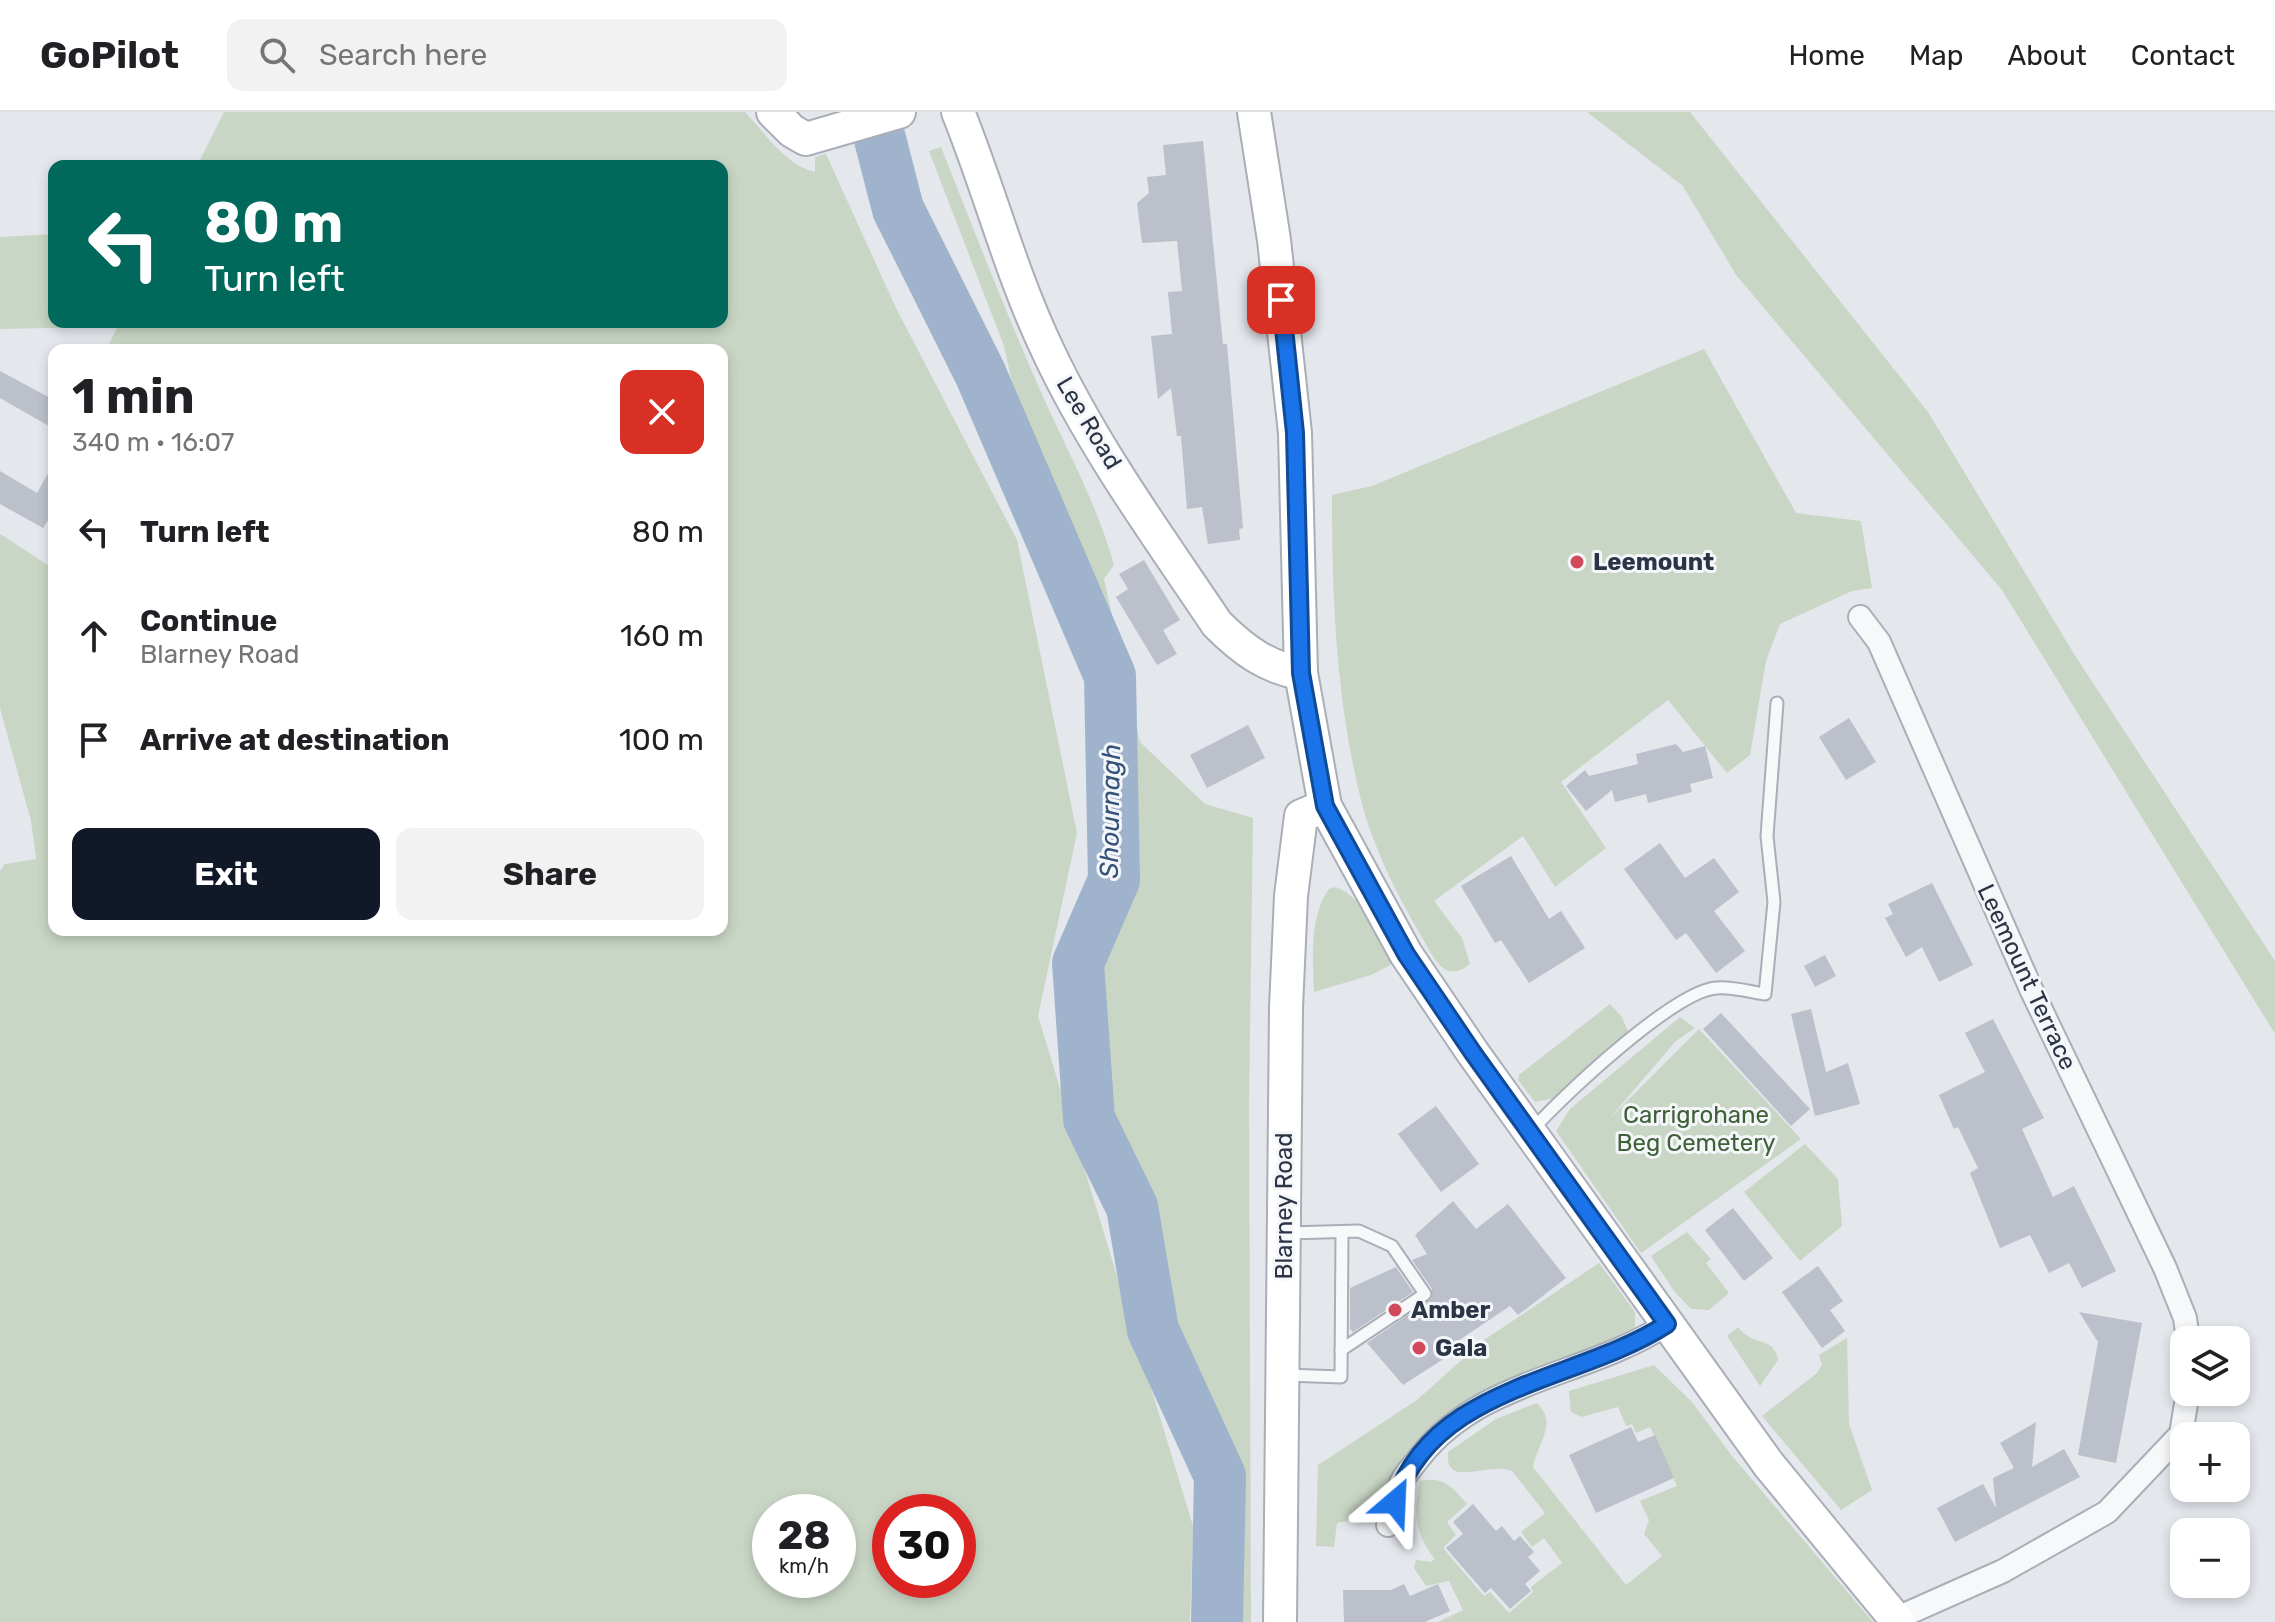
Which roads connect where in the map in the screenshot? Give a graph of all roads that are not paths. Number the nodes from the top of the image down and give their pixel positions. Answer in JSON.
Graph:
{"nodes":[{"id":1,"x":773,"y":112,"type":"edge"},
{"id":2,"x":899,"y":112,"type":"edge"},
{"id":3,"x":958,"y":112,"type":"edge"},
{"id":4,"x":1254,"y":112,"type":"edge"},
{"id":5,"x":1860,"y":617,"type":"dead end"},
{"id":6,"x":1301,"y":673,"type":"junction"},
{"id":7,"x":1777,"y":703,"type":"dead end"},
{"id":8,"x":1325,"y":806,"type":"junction"},
{"id":9,"x":1530,"y":1132,"type":"junction"},
{"id":10,"x":1342,"y":1232,"type":"junction"},
{"id":11,"x":1283,"y":1233,"type":"junction"},
{"id":12,"x":1667,"y":1324,"type":"junction"},
{"id":13,"x":2186,"y":1326,"type":"edge"},
{"id":14,"x":1341,"y":1350,"type":"junction"},
{"id":15,"x":1284,"y":1375,"type":"junction"},
{"id":16,"x":2186,"y":1406,"type":"edge"},
{"id":17,"x":1388,"y":1525,"type":"dead end"},
{"id":18,"x":1897,"y":1621,"type":"edge"},
{"id":19,"x":1280,"y":1622,"type":"edge"}],
"edges":[{"from":1,"to":2,"type":"main road"},
{"from":3,"to":6,"type":"main road","name":"Lee Road"},
{"from":4,"to":6,"type":"main road"},
{"from":5,"to":13,"type":"street","name":"Leemount Terrace"},
{"from":6,"to":8,"type":"main road"},
{"from":7,"to":9,"type":"lane"},
{"from":8,"to":9,"type":"main road"},
{"from":8,"to":11,"type":"main road","name":"Blarney Road"},
{"from":9,"to":12,"type":"main road"},
{"from":10,"to":11,"type":"lane"},
{"from":10,"to":14,"type":"lane"},
{"from":10,"to":14,"type":"lane"},
{"from":11,"to":15,"type":"main road","name":"Blarney Road"},
{"from":12,"to":17,"type":"street"},
{"from":12,"to":18,"type":"main road"},
{"from":14,"to":15,"type":"lane"},
{"from":15,"to":19,"type":"main road","name":"Blarney Road"},
{"from":16,"to":18,"type":"street"}]}
